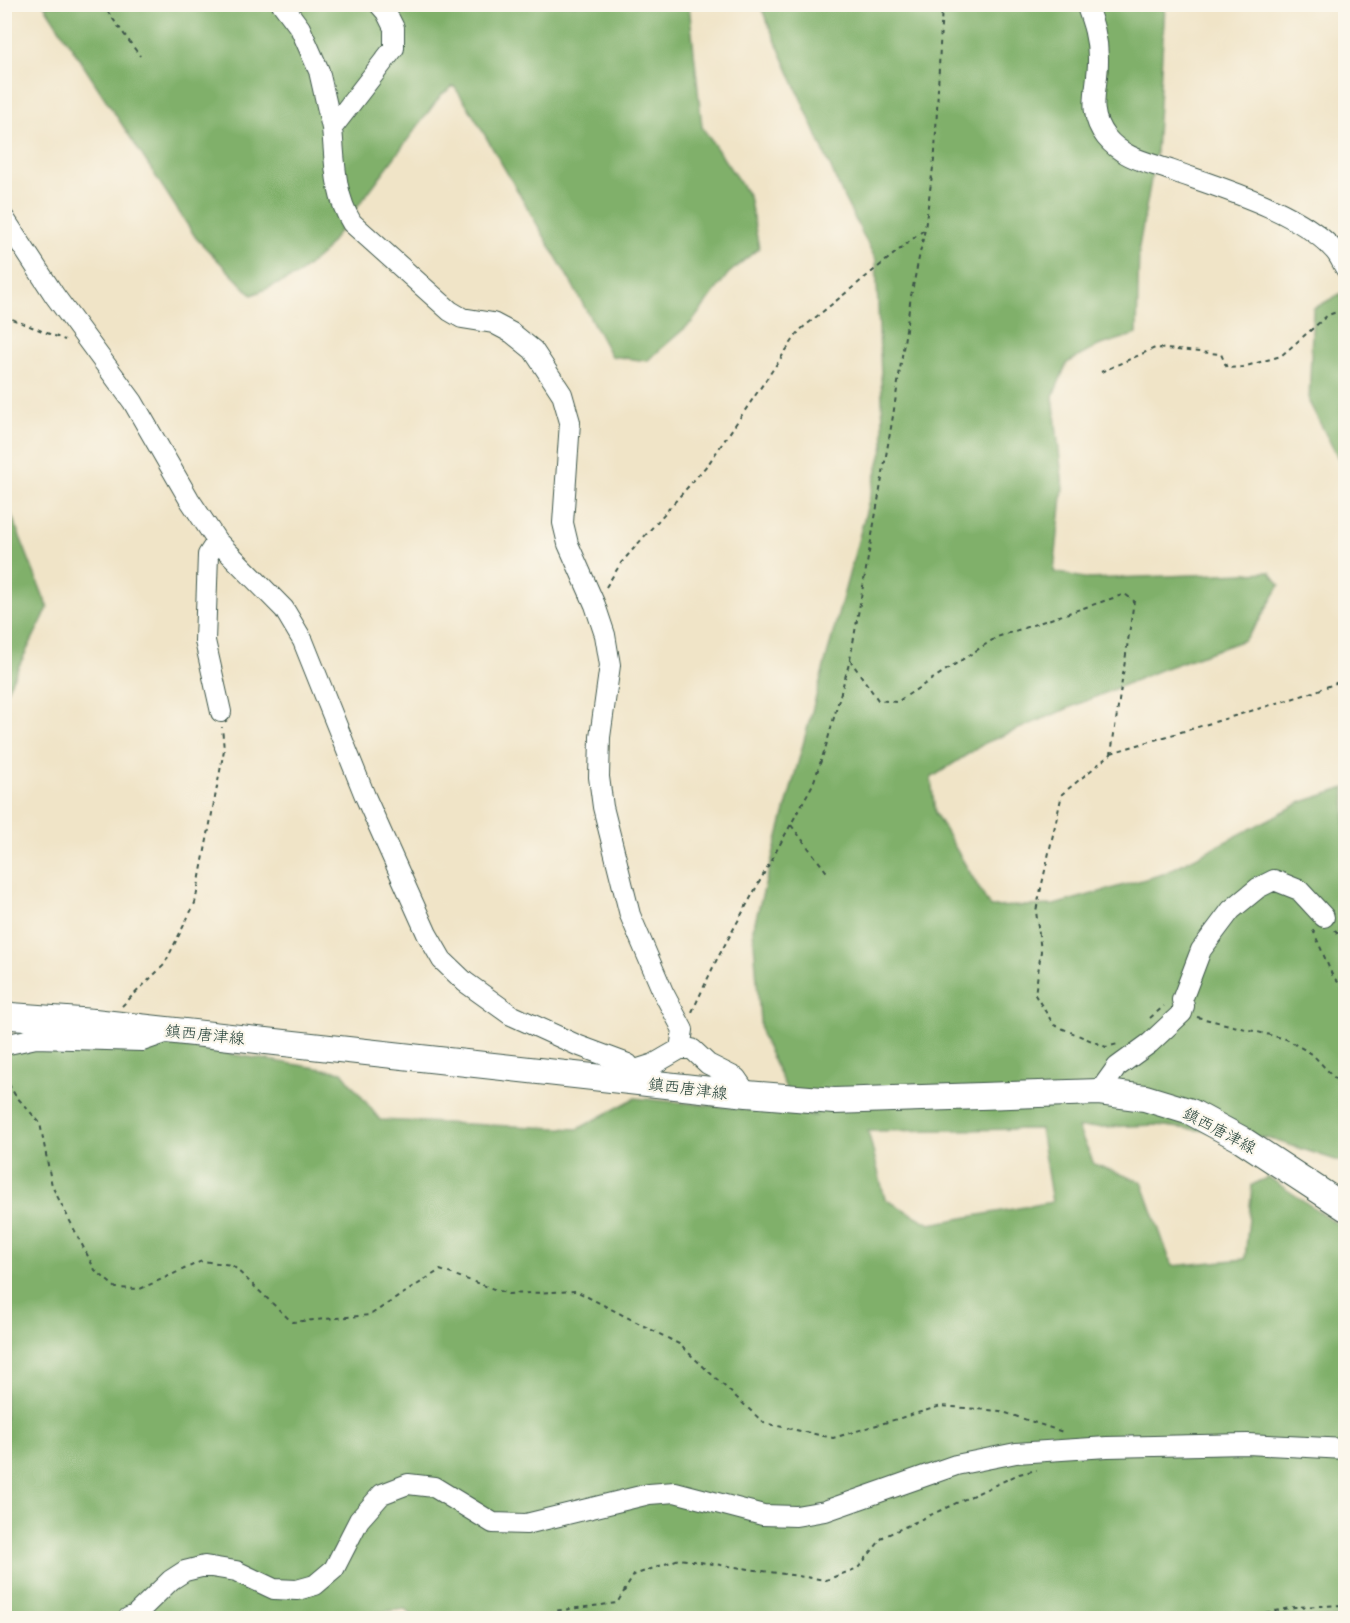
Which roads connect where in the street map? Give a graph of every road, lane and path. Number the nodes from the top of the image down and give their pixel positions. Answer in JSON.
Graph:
{"nodes":[{"id":1,"x":102,"y":4,"type":"edge"},
{"id":2,"x":282,"y":4,"type":"edge"},
{"id":3,"x":379,"y":4,"type":"edge"},
{"id":4,"x":942,"y":4,"type":"edge"},
{"id":5,"x":1086,"y":4,"type":"edge"},
{"id":6,"x":140,"y":56,"type":"dead end"},
{"id":7,"x":332,"y":128,"type":"junction"},
{"id":8,"x":4,"y":218,"type":"edge"},
{"id":9,"x":925,"y":229,"type":"junction"},
{"id":10,"x":1346,"y":269,"type":"edge"},
{"id":11,"x":1346,"y":309,"type":"edge"},
{"id":12,"x":4,"y":316,"type":"edge"},
{"id":13,"x":66,"y":340,"type":"dead end"},
{"id":14,"x":1101,"y":372,"type":"dead end"},
{"id":15,"x":217,"y":541,"type":"junction"},
{"id":16,"x":595,"y":604,"type":"junction"},
{"id":17,"x":850,"y":660,"type":"junction"},
{"id":18,"x":1346,"y":679,"type":"edge"},
{"id":19,"x":221,"y":712,"type":"joint"},
{"id":20,"x":1111,"y":754,"type":"junction"},
{"id":21,"x":791,"y":825,"type":"junction"},
{"id":22,"x":829,"y":875,"type":"dead end"},
{"id":23,"x":1318,"y":922,"type":"joint"},
{"id":24,"x":1346,"y":990,"type":"edge"},
{"id":25,"x":123,"y":1006,"type":"dead end"},
{"id":26,"x":1182,"y":1007,"type":"junction"},
{"id":27,"x":4,"y":1018,"type":"edge"},
{"id":28,"x":1144,"y":1024,"type":"dead end"},
{"id":29,"x":174,"y":1030,"type":"junction"},
{"id":30,"x":681,"y":1039,"type":"junction"},
{"id":31,"x":1117,"y":1044,"type":"dead end"},
{"id":32,"x":4,"y":1045,"type":"edge"},
{"id":33,"x":4,"y":1076,"type":"edge"},
{"id":34,"x":631,"y":1076,"type":"junction"},
{"id":35,"x":1346,"y":1090,"type":"edge"},
{"id":36,"x":1099,"y":1092,"type":"junction"},
{"id":37,"x":747,"y":1094,"type":"junction"},
{"id":38,"x":1346,"y":1208,"type":"edge"},
{"id":39,"x":1064,"y":1432,"type":"dead end"},
{"id":40,"x":1346,"y":1449,"type":"edge"},
{"id":41,"x":1041,"y":1469,"type":"dead end"},
{"id":42,"x":1346,"y":1605,"type":"edge"},
{"id":43,"x":128,"y":1618,"type":"edge"},
{"id":44,"x":541,"y":1618,"type":"edge"},
{"id":45,"x":1239,"y":1618,"type":"edge"}],
"edges":[{"from":1,"to":6,"type":"path"},
{"from":2,"to":7,"type":"street"},
{"from":3,"to":7,"type":"street"},
{"from":4,"to":9,"type":"path"},
{"from":5,"to":10,"type":"street"},
{"from":7,"to":16,"type":"street"},
{"from":8,"to":15,"type":"street"},
{"from":9,"to":16,"type":"path"},
{"from":9,"to":17,"type":"path"},
{"from":11,"to":14,"type":"path"},
{"from":12,"to":13,"type":"path"},
{"from":15,"to":19,"type":"street"},
{"from":15,"to":34,"type":"street"},
{"from":16,"to":30,"type":"street"},
{"from":17,"to":20,"type":"path"},
{"from":17,"to":21,"type":"path"},
{"from":18,"to":20,"type":"path"},
{"from":19,"to":25,"type":"path"},
{"from":20,"to":31,"type":"path"},
{"from":21,"to":22,"type":"path"},
{"from":21,"to":30,"type":"path"},
{"from":23,"to":24,"type":"path"},
{"from":23,"to":26,"type":"street"},
{"from":26,"to":28,"type":"path"},
{"from":26,"to":35,"type":"path"},
{"from":26,"to":36,"type":"street"},
{"from":27,"to":29,"type":"main road","name":"鎮西唐津線"},
{"from":29,"to":32,"type":"street"},
{"from":29,"to":34,"type":"main road","name":"鎮西唐津線"},
{"from":30,"to":34,"type":"street"},
{"from":30,"to":37,"type":"street"},
{"from":33,"to":39,"type":"path"},
{"from":34,"to":37,"type":"main road","name":"鎮西唐津線"},
{"from":36,"to":37,"type":"main road","name":"鎮西唐津線"},
{"from":36,"to":38,"type":"main road","name":"鎮西唐津線"},
{"from":40,"to":43,"type":"street"},
{"from":41,"to":44,"type":"path"},
{"from":42,"to":45,"type":"path"}]}
